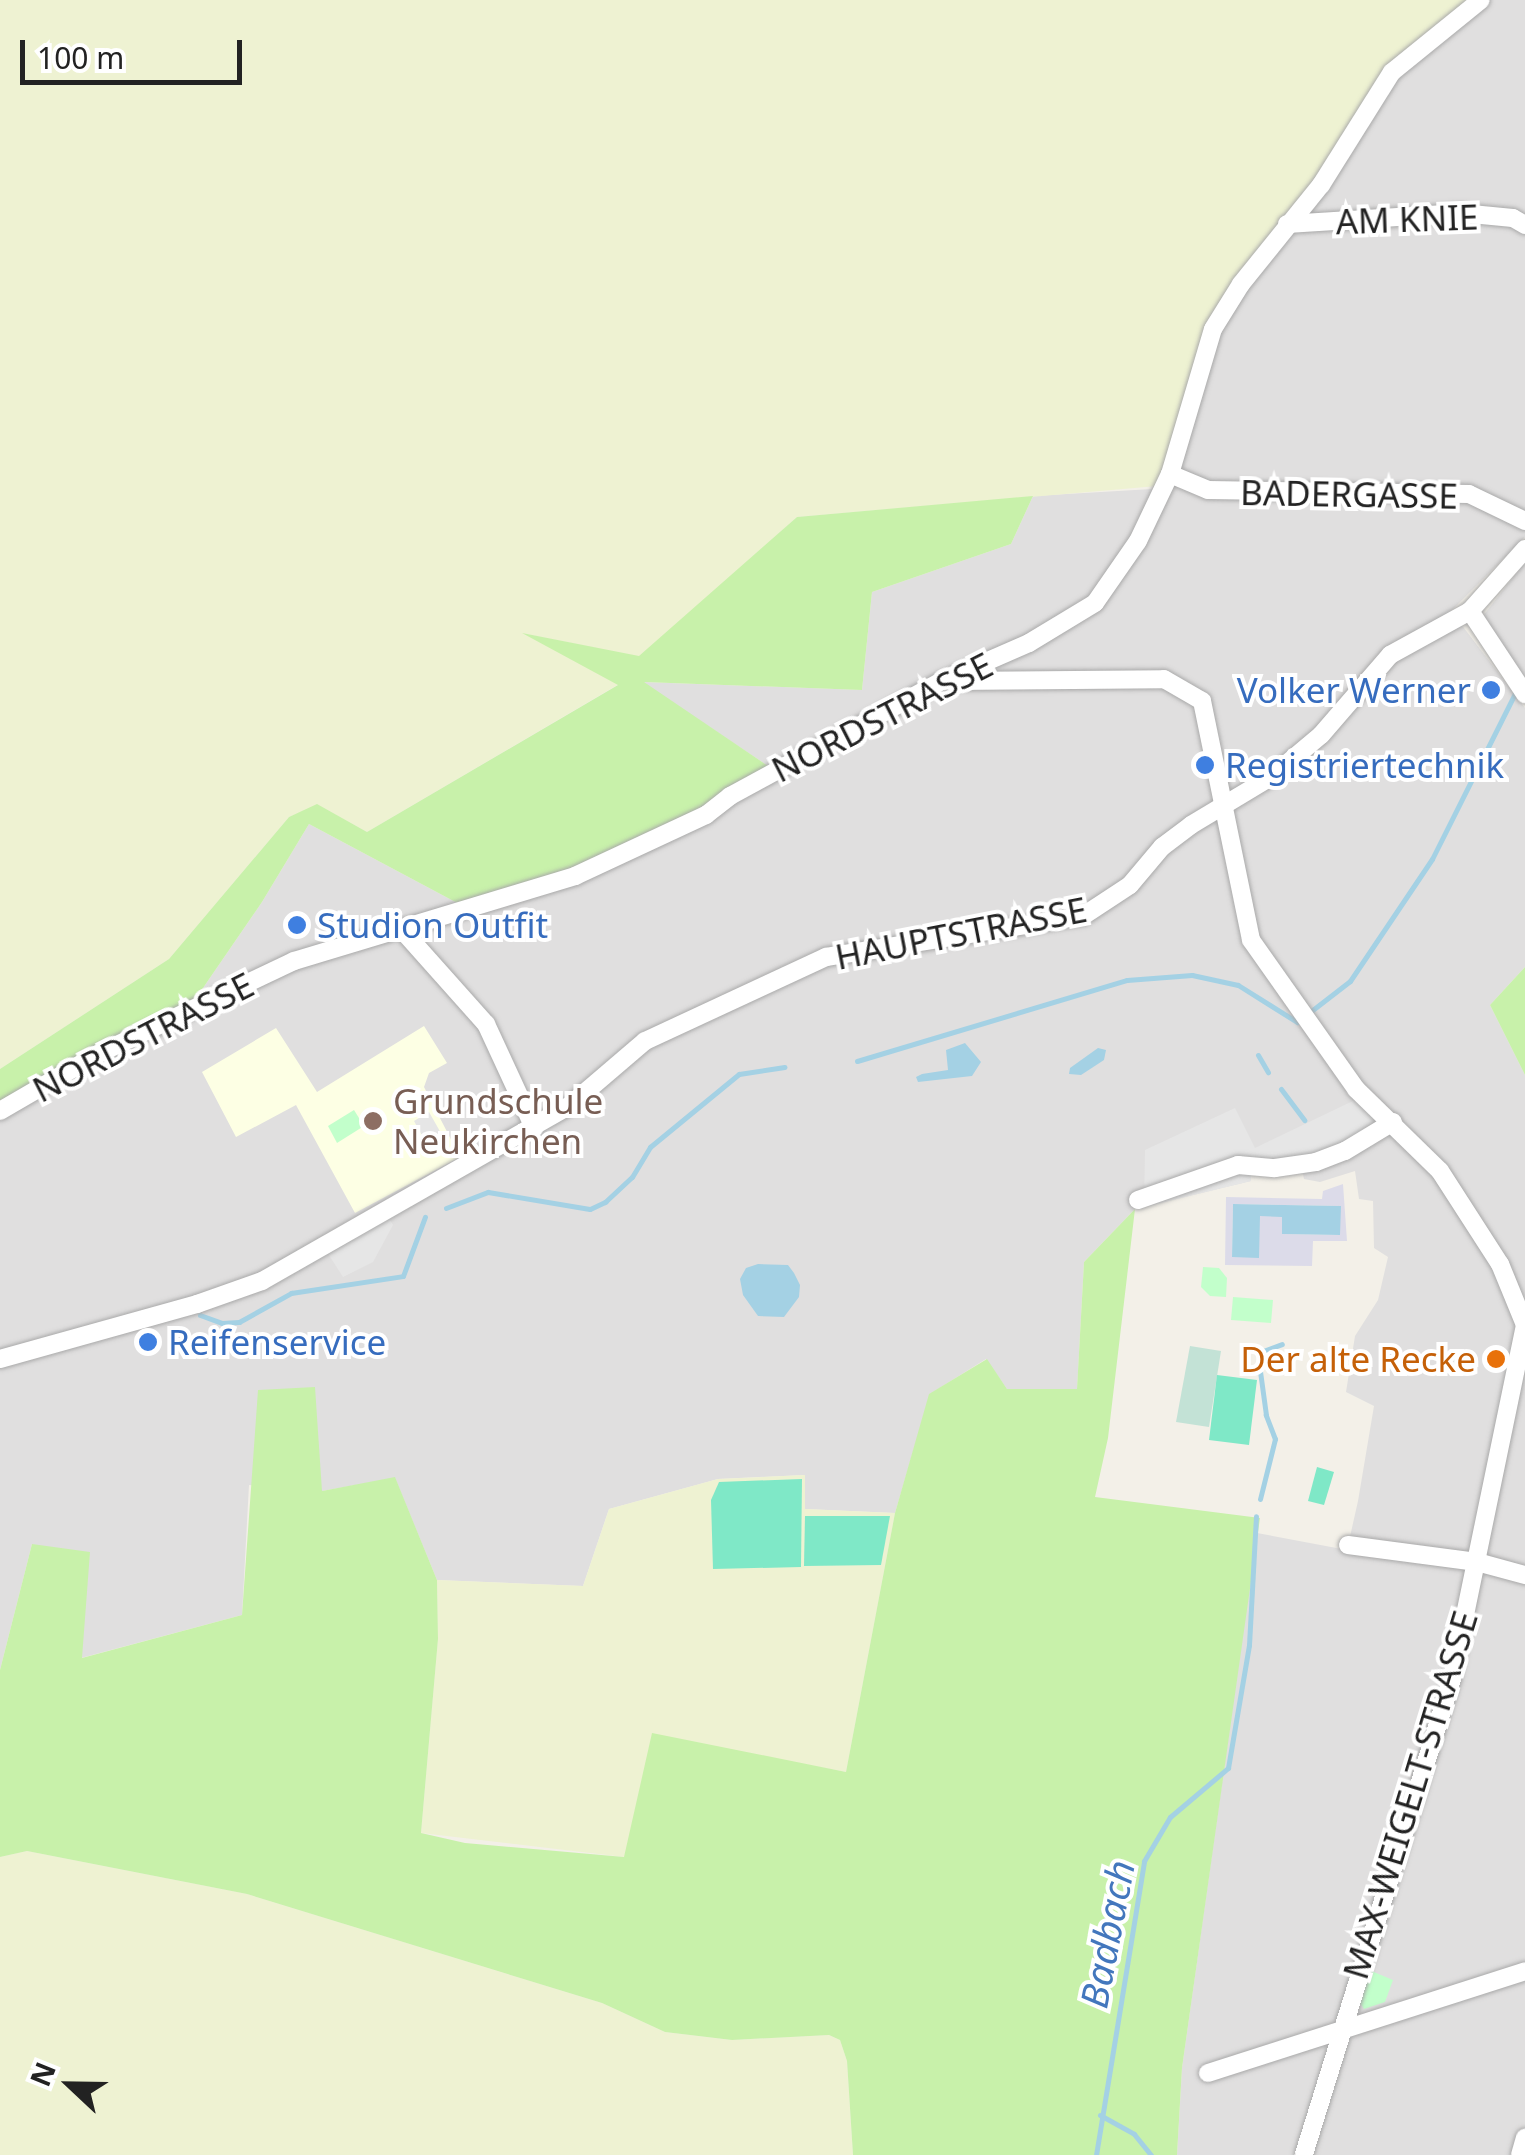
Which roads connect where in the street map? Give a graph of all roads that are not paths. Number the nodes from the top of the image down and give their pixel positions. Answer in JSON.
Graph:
{"nodes":[{"id":1,"x":1481,"y":0,"type":"edge"},
{"id":2,"x":1287,"y":224,"type":"junction"},
{"id":3,"x":1525,"y":225,"type":"edge"},
{"id":4,"x":1170,"y":474,"type":"junction"},
{"id":5,"x":1525,"y":522,"type":"edge"},
{"id":6,"x":1525,"y":549,"type":"edge"},
{"id":7,"x":1470,"y":611,"type":"junction"},
{"id":8,"x":942,"y":681,"type":"junction"},
{"id":9,"x":1522,"y":689,"type":"edge"},
{"id":10,"x":1223,"y":810,"type":"junction"},
{"id":11,"x":403,"y":930,"type":"junction"},
{"id":12,"x":0,"y":1111,"type":"edge"},
{"id":13,"x":1393,"y":1122,"type":"junction"},
{"id":14,"x":534,"y":1128,"type":"junction"},
{"id":15,"x":1138,"y":1200,"type":"dead end"},
{"id":16,"x":0,"y":1358,"type":"edge"},
{"id":17,"x":1348,"y":1545,"type":"dead end"},
{"id":18,"x":1478,"y":1562,"type":"junction"},
{"id":19,"x":1525,"y":1575,"type":"edge"},
{"id":20,"x":1525,"y":1971,"type":"edge"},
{"id":21,"x":1340,"y":2030,"type":"junction"},
{"id":22,"x":1208,"y":2073,"type":"dead end"},
{"id":23,"x":1525,"y":2138,"type":"edge"},
{"id":24,"x":1304,"y":2155,"type":"edge"},
{"id":25,"x":1520,"y":2155,"type":"edge"}],
"edges":[{"from":1,"to":2,"type":"street","name":"NORDSTRASSE"},
{"from":2,"to":3,"type":"street","name":"AM KNIE"},
{"from":2,"to":4,"type":"street","name":"NORDSTRASSE"},
{"from":4,"to":5,"type":"street","name":"BADERGASSE"},
{"from":4,"to":8,"type":"street","name":"NORDSTRASSE"},
{"from":6,"to":7,"type":"street","name":"HAUPTSTRASSE"},
{"from":7,"to":9,"type":"street"},
{"from":7,"to":10,"type":"street","name":"HAUPTSTRASSE"},
{"from":8,"to":10,"type":"street","name":"MAX-WEIGELT-STRASSE"},
{"from":8,"to":11,"type":"street","name":"NORDSTRASSE"},
{"from":10,"to":13,"type":"street","name":"MAX-WEIGELT-STRASSE"},
{"from":10,"to":14,"type":"street","name":"HAUPTSTRASSE"},
{"from":11,"to":12,"type":"street","name":"NORDSTRASSE"},
{"from":11,"to":14,"type":"street"},
{"from":13,"to":15,"type":"street"},
{"from":13,"to":18,"type":"street","name":"MAX-WEIGELT-STRASSE"},
{"from":14,"to":16,"type":"street","name":"HAUPTSTRASSE"},
{"from":17,"to":18,"type":"street"},
{"from":18,"to":19,"type":"street"},
{"from":18,"to":21,"type":"street","name":"MAX-WEIGELT-STRASSE"},
{"from":20,"to":21,"type":"street"},
{"from":21,"to":22,"type":"street"},
{"from":21,"to":24,"type":"street","name":"MAX-WEIGELT-STRASSE"},
{"from":23,"to":25,"type":"street"}]}
